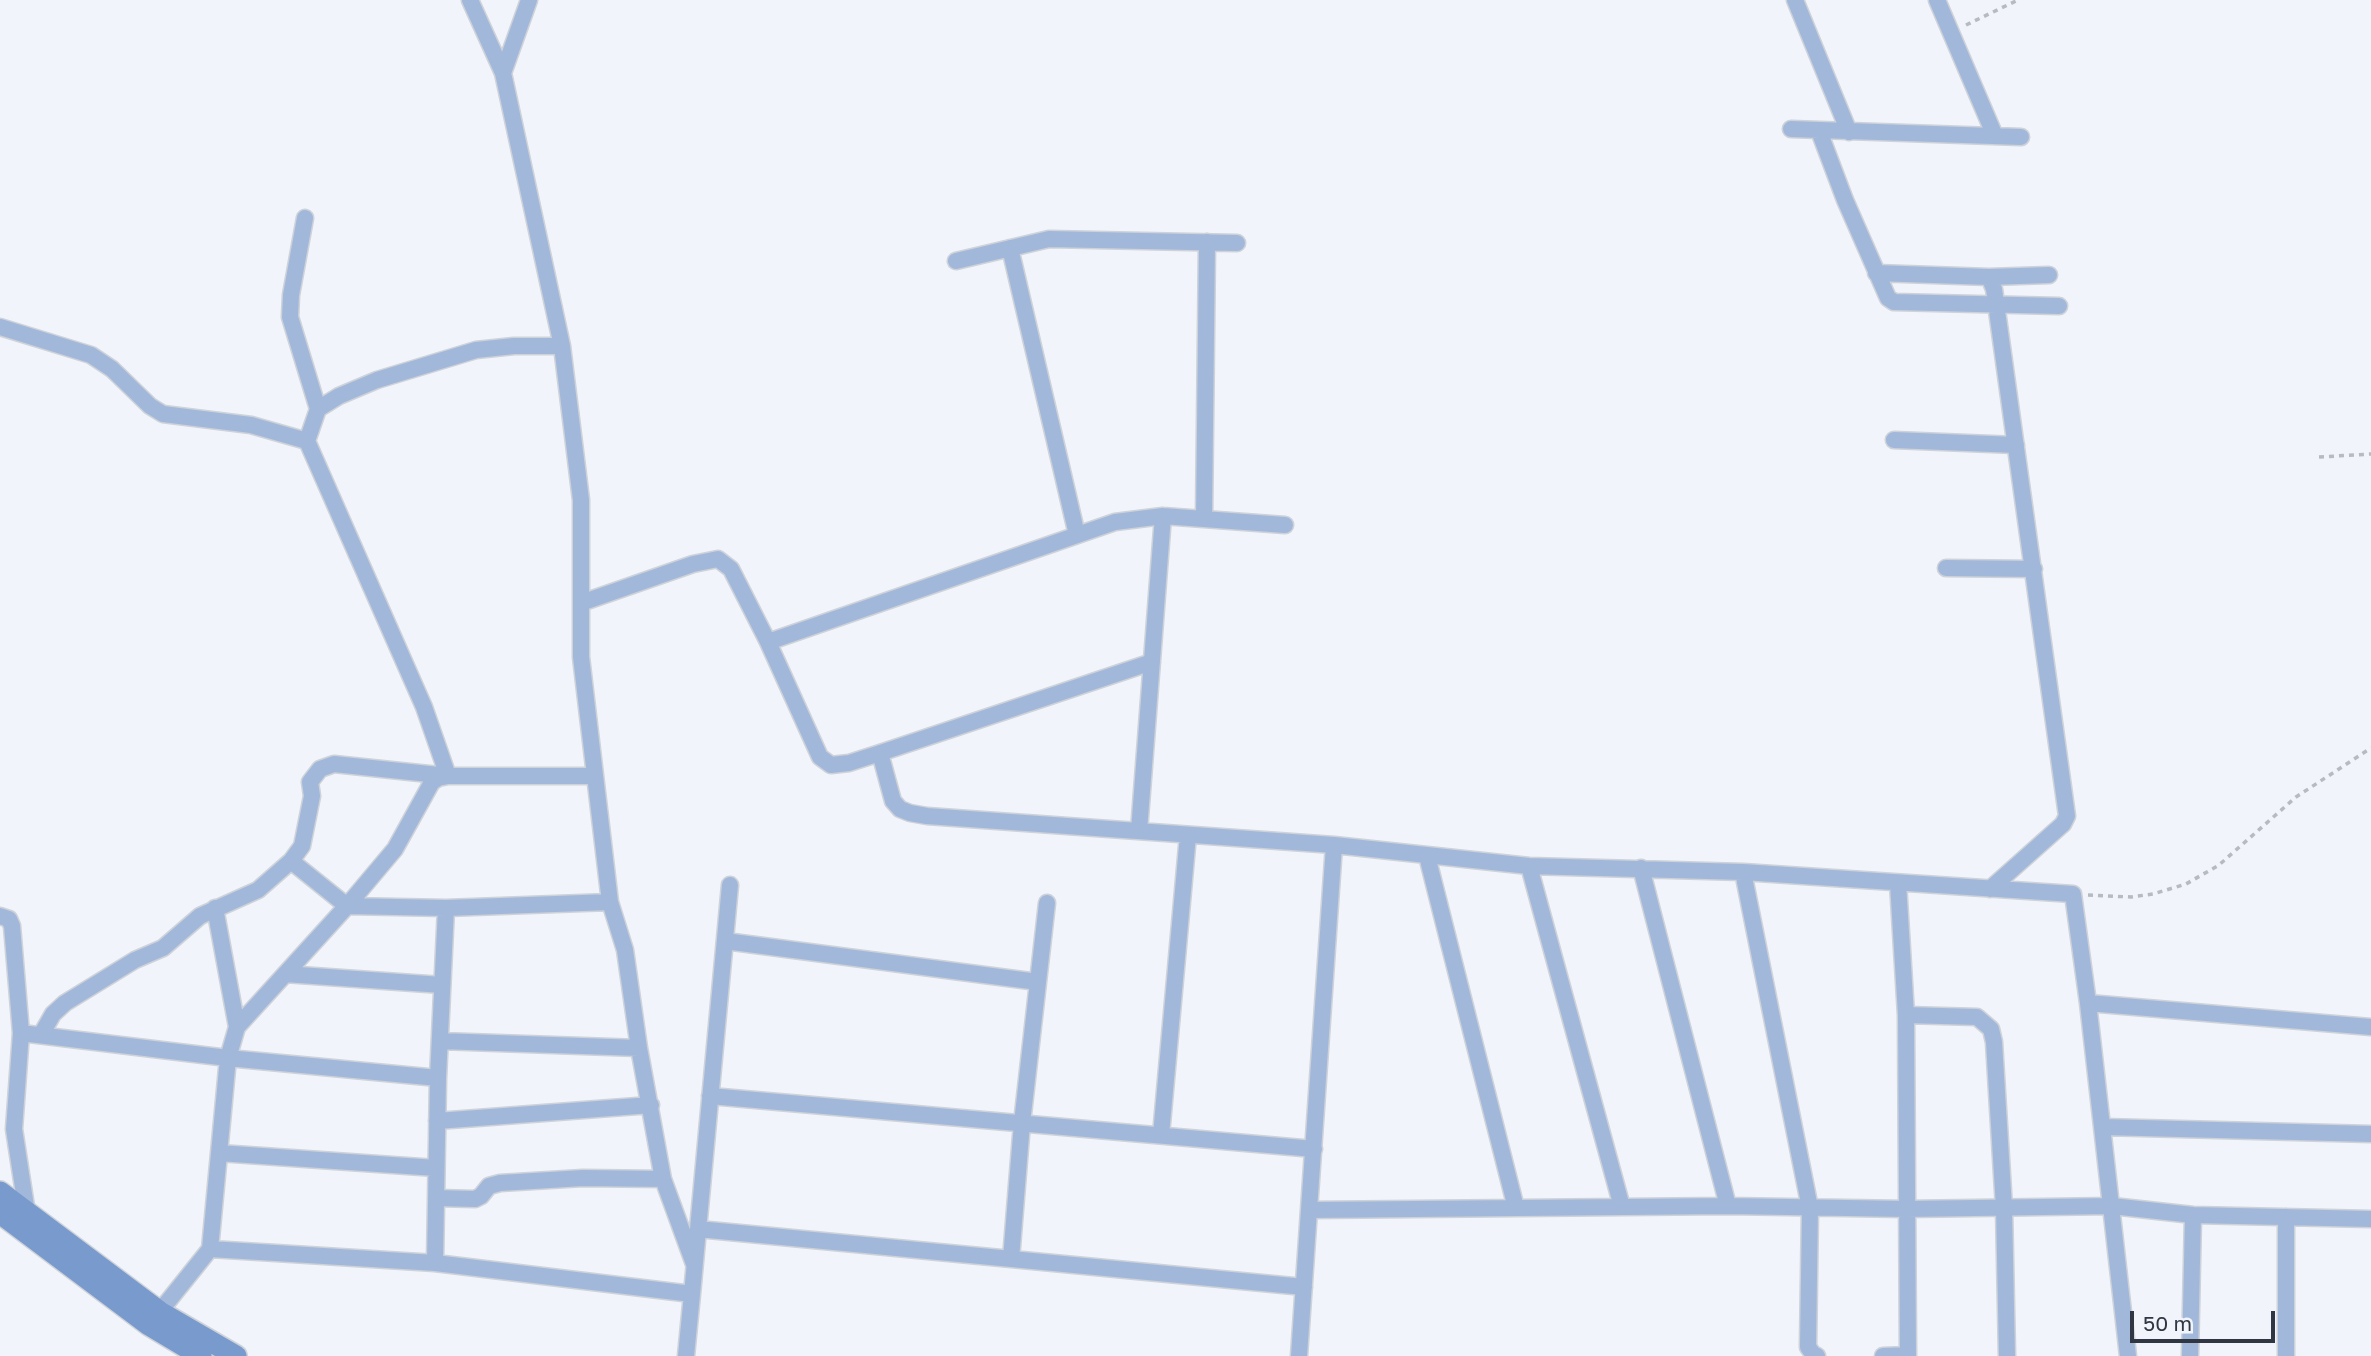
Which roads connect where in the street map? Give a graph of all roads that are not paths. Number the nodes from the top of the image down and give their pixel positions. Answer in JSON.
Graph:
{"nodes":[{"id":1,"x":470,"y":0,"type":"edge"},
{"id":2,"x":529,"y":0,"type":"edge"},
{"id":3,"x":1795,"y":0,"type":"edge"},
{"id":4,"x":1937,"y":0,"type":"edge"},
{"id":5,"x":503,"y":73,"type":"junction"},
{"id":6,"x":1791,"y":130,"type":"dead end"},
{"id":7,"x":1819,"y":131,"type":"junction"},
{"id":8,"x":1849,"y":132,"type":"junction"},
{"id":9,"x":1995,"y":136,"type":"junction"},
{"id":10,"x":2021,"y":137,"type":"dead end"},
{"id":11,"x":305,"y":218,"type":"dead end"},
{"id":12,"x":1207,"y":242,"type":"junction"},
{"id":13,"x":1237,"y":243,"type":"dead end"},
{"id":14,"x":1010,"y":248,"type":"junction"},
{"id":15,"x":956,"y":261,"type":"dead end"},
{"id":16,"x":1876,"y":273,"type":"junction"},
{"id":17,"x":2049,"y":275,"type":"dead end"},
{"id":18,"x":1989,"y":276,"type":"junction"},
{"id":19,"x":1997,"y":306,"type":"junction"},
{"id":20,"x":2059,"y":306,"type":"dead end"},
{"id":21,"x":0,"y":327,"type":"edge"},
{"id":22,"x":562,"y":346,"type":"junction"},
{"id":23,"x":318,"y":408,"type":"junction"},
{"id":24,"x":1894,"y":440,"type":"dead end"},
{"id":25,"x":307,"y":442,"type":"junction"},
{"id":26,"x":2016,"y":444,"type":"junction"},
{"id":27,"x":1163,"y":516,"type":"junction"},
{"id":28,"x":1204,"y":519,"type":"junction"},
{"id":29,"x":1285,"y":525,"type":"dead end"},
{"id":30,"x":1077,"y":535,"type":"junction"},
{"id":31,"x":1945,"y":568,"type":"dead end"},
{"id":32,"x":2034,"y":569,"type":"junction"},
{"id":33,"x":580,"y":603,"type":"junction"},
{"id":34,"x":768,"y":642,"type":"junction"},
{"id":35,"x":1152,"y":662,"type":"junction"},
{"id":36,"x":880,"y":753,"type":"junction"},
{"id":37,"x":448,"y":776,"type":"junction"},
{"id":38,"x":593,"y":776,"type":"junction"},
{"id":39,"x":1139,"y":831,"type":"junction"},
{"id":40,"x":1188,"y":835,"type":"junction"},
{"id":41,"x":1335,"y":845,"type":"junction"},
{"id":42,"x":1427,"y":856,"type":"junction"},
{"id":43,"x":290,"y":861,"type":"junction"},
{"id":44,"x":1529,"y":866,"type":"junction"},
{"id":45,"x":1642,"y":868,"type":"junction"},
{"id":46,"x":1742,"y":872,"type":"junction"},
{"id":47,"x":1898,"y":883,"type":"junction"},
{"id":48,"x":730,"y":885,"type":"dead end"},
{"id":49,"x":1990,"y":889,"type":"junction"},
{"id":50,"x":610,"y":902,"type":"junction"},
{"id":51,"x":1047,"y":903,"type":"dead end"},
{"id":52,"x":347,"y":906,"type":"junction"},
{"id":53,"x":215,"y":908,"type":"junction"},
{"id":54,"x":446,"y":908,"type":"junction"},
{"id":55,"x":0,"y":916,"type":"edge"},
{"id":56,"x":725,"y":941,"type":"junction"},
{"id":57,"x":285,"y":974,"type":"junction"},
{"id":58,"x":0,"y":979,"type":"edge"},
{"id":59,"x":17,"y":980,"type":"junction"},
{"id":60,"x":1038,"y":982,"type":"junction"},
{"id":61,"x":442,"y":985,"type":"junction"},
{"id":62,"x":2088,"y":1003,"type":"junction"},
{"id":63,"x":1906,"y":1015,"type":"junction"},
{"id":64,"x":237,"y":1027,"type":"junction"},
{"id":65,"x":2371,"y":1027,"type":"edge"},
{"id":66,"x":22,"y":1033,"type":"junction"},
{"id":67,"x":41,"y":1035,"type":"junction"},
{"id":68,"x":440,"y":1041,"type":"junction"},
{"id":69,"x":639,"y":1048,"type":"junction"},
{"id":70,"x":228,"y":1058,"type":"junction"},
{"id":71,"x":438,"y":1078,"type":"junction"},
{"id":72,"x":710,"y":1096,"type":"junction"},
{"id":73,"x":650,"y":1105,"type":"junction"},
{"id":74,"x":437,"y":1121,"type":"junction"},
{"id":75,"x":1022,"y":1123,"type":"junction"},
{"id":76,"x":2103,"y":1127,"type":"junction"},
{"id":77,"x":14,"y":1129,"type":"junction"},
{"id":78,"x":2371,"y":1134,"type":"edge"},
{"id":79,"x":1161,"y":1135,"type":"junction"},
{"id":80,"x":0,"y":1142,"type":"edge"},
{"id":81,"x":1314,"y":1149,"type":"junction"},
{"id":82,"x":219,"y":1153,"type":"junction"},
{"id":83,"x":436,"y":1168,"type":"junction"},
{"id":84,"x":663,"y":1179,"type":"junction"},
{"id":85,"x":0,"y":1192,"type":"edge"},
{"id":86,"x":436,"y":1198,"type":"junction"},
{"id":87,"x":1728,"y":1206,"type":"junction"},
{"id":88,"x":2112,"y":1206,"type":"junction"},
{"id":89,"x":1622,"y":1207,"type":"junction"},
{"id":90,"x":1516,"y":1208,"type":"junction"},
{"id":91,"x":2004,"y":1208,"type":"junction"},
{"id":92,"x":1810,"y":1209,"type":"junction"},
{"id":93,"x":1906,"y":1209,"type":"junction"},
{"id":94,"x":1310,"y":1210,"type":"junction"},
{"id":95,"x":0,"y":1213,"type":"edge"},
{"id":96,"x":27,"y":1213,"type":"junction"},
{"id":97,"x":2193,"y":1215,"type":"junction"},
{"id":98,"x":2286,"y":1217,"type":"junction"},
{"id":99,"x":2371,"y":1219,"type":"edge"},
{"id":100,"x":698,"y":1229,"type":"junction"},
{"id":101,"x":210,"y":1249,"type":"junction"},
{"id":102,"x":1011,"y":1259,"type":"junction"},
{"id":103,"x":435,"y":1263,"type":"junction"},
{"id":104,"x":694,"y":1264,"type":"junction"},
{"id":105,"x":1304,"y":1287,"type":"junction"},
{"id":106,"x":692,"y":1294,"type":"junction"},
{"id":107,"x":155,"y":1318,"type":"junction"},
{"id":108,"x":201,"y":1356,"type":"edge"},
{"id":109,"x":236,"y":1356,"type":"edge"},
{"id":110,"x":686,"y":1356,"type":"edge"},
{"id":111,"x":1299,"y":1356,"type":"edge"},
{"id":112,"x":1818,"y":1356,"type":"edge"},
{"id":113,"x":1883,"y":1356,"type":"edge"},
{"id":114,"x":1908,"y":1356,"type":"edge"},
{"id":115,"x":2007,"y":1356,"type":"edge"},
{"id":116,"x":2128,"y":1356,"type":"edge"},
{"id":117,"x":2190,"y":1356,"type":"edge"},
{"id":118,"x":2286,"y":1356,"type":"edge"}],
"edges":[{"from":1,"to":5,"type":"street"},
{"from":2,"to":5,"type":"street"},
{"from":3,"to":8,"type":"street"},
{"from":4,"to":9,"type":"street"},
{"from":5,"to":22,"type":"street"},
{"from":6,"to":7,"type":"street"},
{"from":7,"to":8,"type":"street"},
{"from":7,"to":16,"type":"street"},
{"from":8,"to":9,"type":"street"},
{"from":9,"to":10,"type":"street"},
{"from":11,"to":23,"type":"street"},
{"from":12,"to":13,"type":"street"},
{"from":12,"to":14,"type":"street"},
{"from":12,"to":28,"type":"street"},
{"from":14,"to":15,"type":"street"},
{"from":14,"to":30,"type":"street"},
{"from":16,"to":18,"type":"street"},
{"from":16,"to":19,"type":"street"},
{"from":17,"to":18,"type":"street"},
{"from":18,"to":19,"type":"street"},
{"from":19,"to":20,"type":"street"},
{"from":19,"to":26,"type":"street"},
{"from":21,"to":25,"type":"street"},
{"from":22,"to":23,"type":"street"},
{"from":22,"to":33,"type":"street"},
{"from":23,"to":25,"type":"street"},
{"from":24,"to":26,"type":"street"},
{"from":25,"to":37,"type":"street"},
{"from":26,"to":32,"type":"street"},
{"from":27,"to":28,"type":"street"},
{"from":27,"to":30,"type":"street"},
{"from":27,"to":35,"type":"street"},
{"from":28,"to":29,"type":"street"},
{"from":30,"to":34,"type":"street"},
{"from":31,"to":32,"type":"street"},
{"from":32,"to":49,"type":"street"},
{"from":33,"to":34,"type":"street"},
{"from":33,"to":38,"type":"street"},
{"from":34,"to":36,"type":"street"},
{"from":35,"to":36,"type":"street"},
{"from":35,"to":39,"type":"street"},
{"from":36,"to":39,"type":"street"},
{"from":37,"to":38,"type":"street"},
{"from":37,"to":43,"type":"street"},
{"from":37,"to":52,"type":"street"},
{"from":38,"to":50,"type":"street"},
{"from":39,"to":40,"type":"street"},
{"from":40,"to":41,"type":"street"},
{"from":40,"to":79,"type":"street"},
{"from":41,"to":42,"type":"street"},
{"from":41,"to":81,"type":"street"},
{"from":42,"to":44,"type":"street"},
{"from":42,"to":90,"type":"street"},
{"from":43,"to":52,"type":"street"},
{"from":43,"to":53,"type":"street"},
{"from":44,"to":45,"type":"street"},
{"from":44,"to":89,"type":"street"},
{"from":45,"to":46,"type":"street"},
{"from":45,"to":87,"type":"street"},
{"from":46,"to":47,"type":"street"},
{"from":46,"to":92,"type":"street"},
{"from":47,"to":49,"type":"street"},
{"from":47,"to":63,"type":"street"},
{"from":48,"to":56,"type":"street"},
{"from":49,"to":62,"type":"street"},
{"from":50,"to":54,"type":"street"},
{"from":50,"to":69,"type":"street"},
{"from":51,"to":60,"type":"street"},
{"from":52,"to":54,"type":"street"},
{"from":52,"to":57,"type":"street"},
{"from":53,"to":64,"type":"street"},
{"from":53,"to":67,"type":"street"},
{"from":54,"to":61,"type":"street"},
{"from":55,"to":59,"type":"street"},
{"from":56,"to":60,"type":"street"},
{"from":56,"to":72,"type":"street"},
{"from":57,"to":61,"type":"street"},
{"from":57,"to":64,"type":"street"},
{"from":58,"to":59,"type":"street"},
{"from":59,"to":66,"type":"street"},
{"from":60,"to":75,"type":"street"},
{"from":61,"to":68,"type":"street"},
{"from":62,"to":65,"type":"street"},
{"from":62,"to":76,"type":"street"},
{"from":63,"to":91,"type":"street"},
{"from":63,"to":93,"type":"street"},
{"from":64,"to":70,"type":"street"},
{"from":66,"to":67,"type":"street"},
{"from":66,"to":77,"type":"street"},
{"from":67,"to":70,"type":"street"},
{"from":68,"to":69,"type":"street"},
{"from":68,"to":71,"type":"street"},
{"from":69,"to":73,"type":"street"},
{"from":70,"to":71,"type":"street"},
{"from":70,"to":82,"type":"street"},
{"from":71,"to":74,"type":"street"},
{"from":72,"to":75,"type":"street"},
{"from":72,"to":100,"type":"street"},
{"from":73,"to":74,"type":"street"},
{"from":73,"to":84,"type":"street"},
{"from":74,"to":83,"type":"street"},
{"from":75,"to":79,"type":"street"},
{"from":75,"to":102,"type":"street"},
{"from":76,"to":78,"type":"street"},
{"from":76,"to":88,"type":"street"},
{"from":77,"to":80,"type":"street"},
{"from":77,"to":96,"type":"street"},
{"from":79,"to":81,"type":"street"},
{"from":81,"to":94,"type":"street"},
{"from":82,"to":83,"type":"street"},
{"from":82,"to":101,"type":"street"},
{"from":83,"to":86,"type":"street"},
{"from":84,"to":86,"type":"street"},
{"from":84,"to":104,"type":"street"},
{"from":85,"to":96,"type":"main road"},
{"from":86,"to":103,"type":"street"},
{"from":87,"to":89,"type":"street"},
{"from":87,"to":92,"type":"street"},
{"from":88,"to":91,"type":"street"},
{"from":88,"to":97,"type":"street"},
{"from":88,"to":116,"type":"street"},
{"from":89,"to":90,"type":"street"},
{"from":90,"to":94,"type":"street"},
{"from":91,"to":93,"type":"street"},
{"from":91,"to":115,"type":"street"},
{"from":92,"to":93,"type":"street"},
{"from":92,"to":112,"type":"street"},
{"from":93,"to":114,"type":"street"},
{"from":94,"to":105,"type":"street"},
{"from":95,"to":107,"type":"main road"},
{"from":96,"to":107,"type":"main road"},
{"from":97,"to":98,"type":"street"},
{"from":97,"to":117,"type":"street"},
{"from":98,"to":99,"type":"street"},
{"from":98,"to":118,"type":"street"},
{"from":100,"to":102,"type":"street"},
{"from":100,"to":104,"type":"street"},
{"from":101,"to":103,"type":"street"},
{"from":101,"to":107,"type":"street"},
{"from":102,"to":105,"type":"street"},
{"from":103,"to":106,"type":"street"},
{"from":104,"to":106,"type":"street"},
{"from":105,"to":111,"type":"street"},
{"from":106,"to":110,"type":"street"},
{"from":107,"to":108,"type":"main road"},
{"from":107,"to":109,"type":"main road"},
{"from":113,"to":114,"type":"street"}]}
